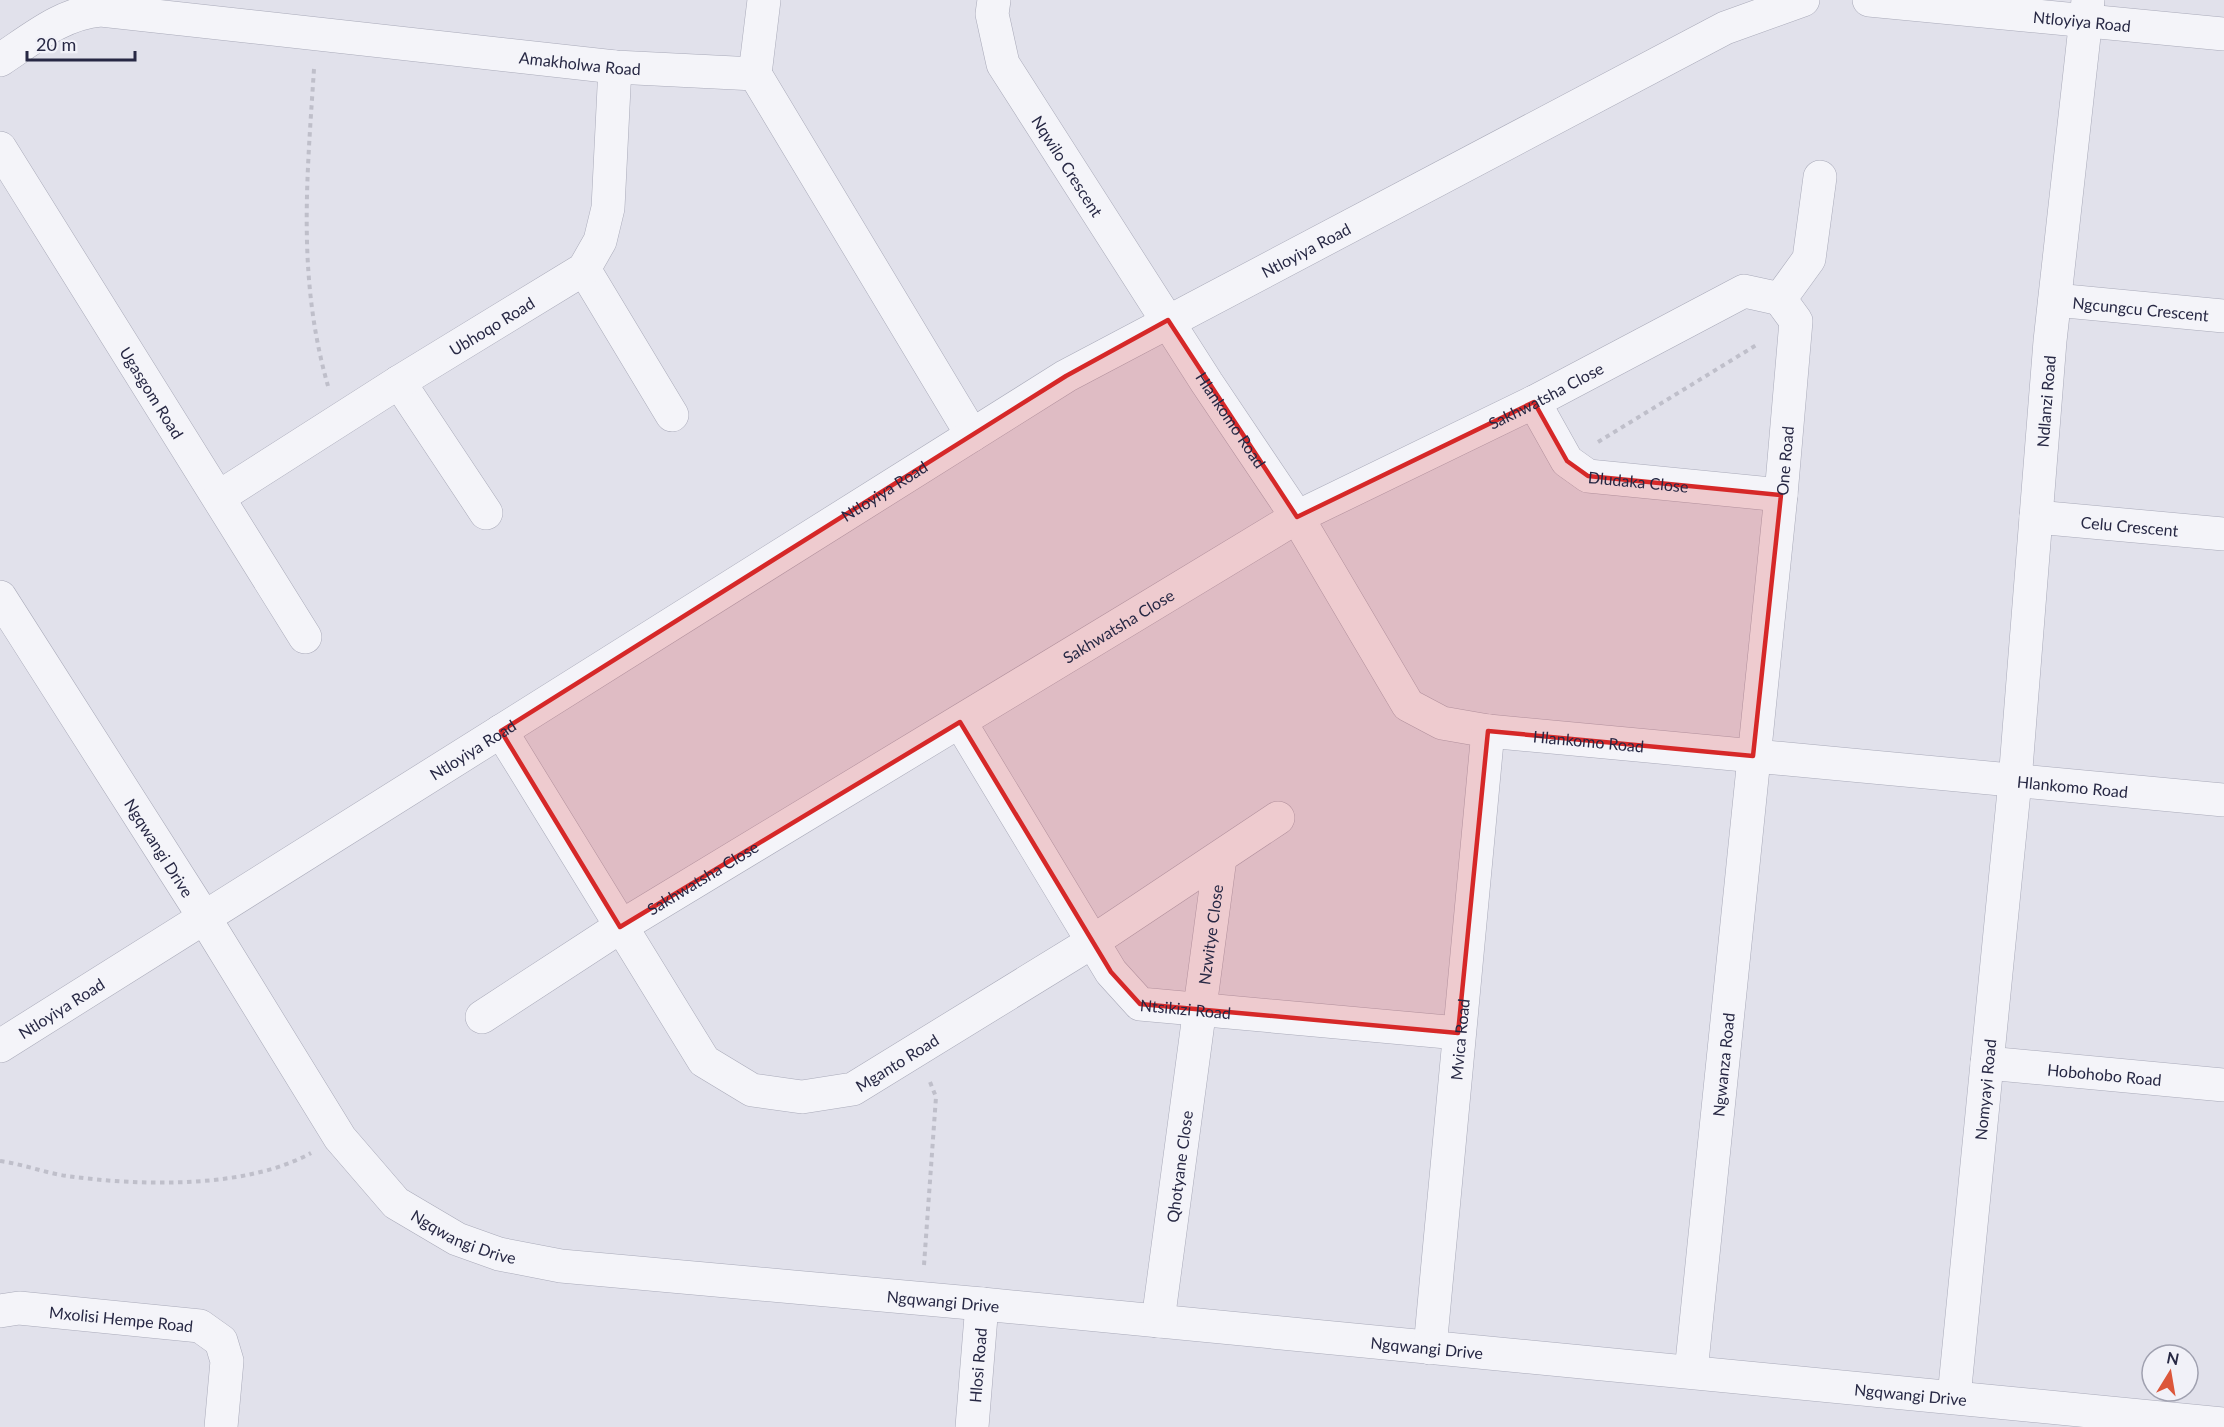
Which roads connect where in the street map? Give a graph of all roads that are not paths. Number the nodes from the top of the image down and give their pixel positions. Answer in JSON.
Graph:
{"nodes":[{"id":1,"x":764,"y":0,"type":"edge"},
{"id":2,"x":994,"y":0,"type":"edge"},
{"id":3,"x":1803,"y":0,"type":"edge"},
{"id":4,"x":1869,"y":0,"type":"edge"},
{"id":5,"x":2087,"y":10,"type":"edge"},
{"id":6,"x":2224,"y":34,"type":"edge"},
{"id":7,"x":0,"y":60,"type":"edge"},
{"id":8,"x":615,"y":67,"type":"junction"},
{"id":9,"x":755,"y":74,"type":"junction"},
{"id":10,"x":0,"y":148,"type":"edge"},
{"id":11,"x":1820,"y":177,"type":"dead end"},
{"id":12,"x":584,"y":269,"type":"junction"},
{"id":13,"x":2055,"y":300,"type":"junction"},
{"id":14,"x":1788,"y":310,"type":"junction"},
{"id":15,"x":2224,"y":316,"type":"edge"},
{"id":16,"x":1168,"y":321,"type":"junction"},
{"id":17,"x":399,"y":382,"type":"junction"},
{"id":18,"x":1534,"y":402,"type":"junction"},
{"id":19,"x":672,"y":415,"type":"dead end"},
{"id":20,"x":972,"y":435,"type":"junction"},
{"id":21,"x":1781,"y":495,"type":"junction"},
{"id":22,"x":219,"y":497,"type":"junction"},
{"id":23,"x":486,"y":513,"type":"dead end"},
{"id":24,"x":2036,"y":517,"type":"junction"},
{"id":25,"x":1297,"y":518,"type":"junction"},
{"id":26,"x":2224,"y":534,"type":"edge"},
{"id":27,"x":0,"y":597,"type":"edge"},
{"id":28,"x":306,"y":637,"type":"dead end"},
{"id":29,"x":960,"y":722,"type":"junction"},
{"id":30,"x":501,"y":731,"type":"junction"},
{"id":31,"x":1488,"y":731,"type":"junction"},
{"id":32,"x":1753,"y":756,"type":"junction"},
{"id":33,"x":2015,"y":781,"type":"junction"},
{"id":34,"x":2224,"y":800,"type":"edge"},
{"id":35,"x":1278,"y":818,"type":"dead end"},
{"id":36,"x":1220,"y":858,"type":"junction"},
{"id":37,"x":204,"y":917,"type":"junction"},
{"id":38,"x":620,"y":927,"type":"junction"},
{"id":39,"x":1092,"y":942,"type":"junction"},
{"id":40,"x":1200,"y":1010,"type":"junction"},
{"id":41,"x":482,"y":1017,"type":"dead end"},
{"id":42,"x":1458,"y":1033,"type":"junction"},
{"id":43,"x":0,"y":1046,"type":"edge"},
{"id":44,"x":1987,"y":1064,"type":"junction"},
{"id":45,"x":2224,"y":1085,"type":"edge"},
{"id":46,"x":982,"y":1304,"type":"junction"},
{"id":47,"x":0,"y":1311,"type":"edge"},
{"id":48,"x":1158,"y":1321,"type":"junction"},
{"id":49,"x":1430,"y":1348,"type":"junction"},
{"id":50,"x":1690,"y":1372,"type":"junction"},
{"id":51,"x":1954,"y":1397,"type":"junction"},
{"id":52,"x":2218,"y":1425,"type":"edge"},
{"id":53,"x":220,"y":1427,"type":"edge"},
{"id":54,"x":972,"y":1427,"type":"edge"}],
"edges":[{"from":1,"to":9,"type":"street"},
{"from":2,"to":16,"type":"street","name":"Nqwilo Crescent"},
{"from":3,"to":16,"type":"street","name":"Ntloyiya Road"},
{"from":4,"to":5,"type":"street","name":"Ntloyiya Road"},
{"from":5,"to":6,"type":"street","name":"Ntloyiya Road"},
{"from":5,"to":13,"type":"street","name":"Ndlanzi Road"},
{"from":7,"to":8,"type":"street","name":"Amakholwa Road"},
{"from":8,"to":9,"type":"street","name":"Amakholwa Road"},
{"from":8,"to":12,"type":"street","name":"Ubhoqo Road"},
{"from":9,"to":20,"type":"street"},
{"from":10,"to":22,"type":"street","name":"Ugasgom Road"},
{"from":11,"to":14,"type":"street"},
{"from":12,"to":17,"type":"street","name":"Ubhoqo Road"},
{"from":12,"to":19,"type":"street"},
{"from":13,"to":15,"type":"street","name":"Ngcungcu Crescent"},
{"from":13,"to":24,"type":"street","name":"Ndlanzi Road"},
{"from":14,"to":18,"type":"street","name":"Sakhwatsha Close"},
{"from":14,"to":21,"type":"street","name":"One Road"},
{"from":16,"to":20,"type":"street","name":"Ntloyiya Road"},
{"from":16,"to":25,"type":"street","name":"Hlankomo Road"},
{"from":17,"to":22,"type":"street","name":"Ubhoqo Road"},
{"from":17,"to":23,"type":"street"},
{"from":18,"to":21,"type":"street","name":"Dludaka Close"},
{"from":18,"to":25,"type":"street","name":"Sakhwatsha Close"},
{"from":20,"to":30,"type":"street","name":"Ntloyiya Road"},
{"from":21,"to":32,"type":"street","name":"One Road"},
{"from":22,"to":28,"type":"street","name":"Ugasgom Road"},
{"from":24,"to":26,"type":"street","name":"Celu Crescent"},
{"from":24,"to":33,"type":"street","name":"Ndlanzi Road"},
{"from":25,"to":29,"type":"street","name":"Sakhwatsha Close"},
{"from":25,"to":31,"type":"street","name":"Hlankomo Road"},
{"from":27,"to":37,"type":"street","name":"Ngqwangi Drive"},
{"from":29,"to":38,"type":"street","name":"Sakhwatsha Close"},
{"from":29,"to":39,"type":"street","name":"Ntsikizi Road"},
{"from":30,"to":37,"type":"street","name":"Ntloyiya Road"},
{"from":30,"to":38,"type":"street","name":"Mganto Road"},
{"from":31,"to":32,"type":"street","name":"Hlankomo Road"},
{"from":31,"to":42,"type":"street","name":"Mvica Road"},
{"from":32,"to":33,"type":"street","name":"Hlankomo Road"},
{"from":32,"to":50,"type":"street","name":"Ngwanza Road"},
{"from":33,"to":34,"type":"street","name":"Hlankomo Road"},
{"from":33,"to":44,"type":"street","name":"Nomyayi Road"},
{"from":35,"to":36,"type":"street","name":"Mganto Road"},
{"from":36,"to":39,"type":"street","name":"Mganto Road"},
{"from":36,"to":40,"type":"street","name":"Nzwitye Close"},
{"from":37,"to":43,"type":"street","name":"Ntloyiya Road"},
{"from":37,"to":46,"type":"street","name":"Ngqwangi Drive"},
{"from":38,"to":39,"type":"street","name":"Mganto Road"},
{"from":38,"to":41,"type":"street","name":"Sakhwatsha Close"},
{"from":39,"to":40,"type":"street","name":"Ntsikizi Road"},
{"from":40,"to":42,"type":"street","name":"Ntsikizi Road"},
{"from":40,"to":48,"type":"street","name":"Qhotyane Close"},
{"from":42,"to":49,"type":"street","name":"Mvica Road"},
{"from":44,"to":45,"type":"street","name":"Hobohobo Road"},
{"from":44,"to":51,"type":"street","name":"Nomyayi Road"},
{"from":46,"to":48,"type":"street","name":"Ngqwangi Drive"},
{"from":46,"to":54,"type":"street","name":"Hlosi Road"},
{"from":47,"to":53,"type":"street","name":"Mxolisi Hempe Road"},
{"from":48,"to":49,"type":"street","name":"Ngqwangi Drive"},
{"from":49,"to":50,"type":"street","name":"Ngqwangi Drive"},
{"from":50,"to":51,"type":"street","name":"Ngqwangi Drive"},
{"from":51,"to":52,"type":"street","name":"Ngqwangi Drive"}]}
